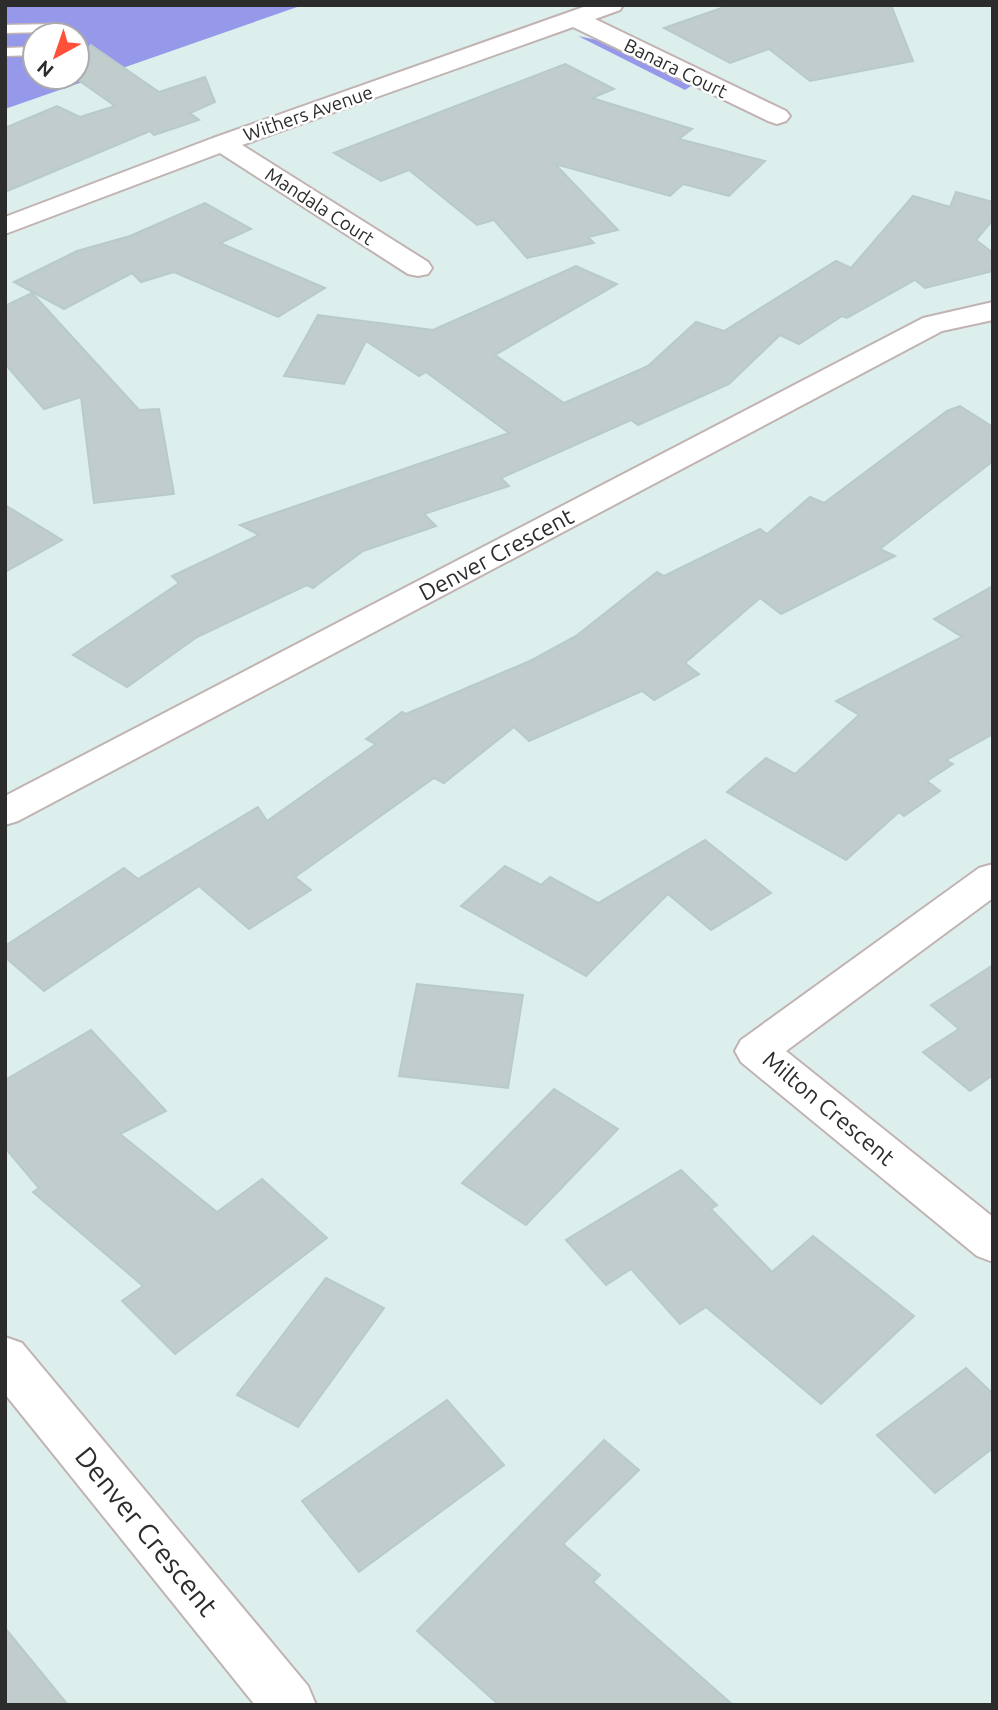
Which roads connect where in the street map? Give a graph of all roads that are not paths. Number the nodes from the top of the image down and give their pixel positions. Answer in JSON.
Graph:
{"nodes":[{"id":1,"x":612,"y":5,"type":"edge"},
{"id":2,"x":576,"y":19,"type":"junction"},
{"id":3,"x":777,"y":116,"type":"dead end"},
{"id":4,"x":222,"y":144,"type":"junction"},
{"id":5,"x":5,"y":226,"type":"edge"},
{"id":6,"x":418,"y":268,"type":"dead end"},
{"id":7,"x":993,"y":311,"type":"edge"},
{"id":8,"x":5,"y":813,"type":"edge"},
{"id":9,"x":993,"y":878,"type":"edge"},
{"id":10,"x":993,"y":1243,"type":"edge"},
{"id":11,"x":5,"y":1358,"type":"edge"},
{"id":12,"x":289,"y":1705,"type":"edge"}],
"edges":[{"from":1,"to":2,"type":"street","name":"Withers Avenue"},
{"from":2,"to":3,"type":"street","name":"Banara Court"},
{"from":2,"to":4,"type":"street","name":"Withers Avenue"},
{"from":4,"to":5,"type":"street","name":"Withers Avenue"},
{"from":4,"to":6,"type":"street","name":"Mandala Court"},
{"from":7,"to":8,"type":"street","name":"Denver Crescent"},
{"from":9,"to":10,"type":"street","name":"Milton Crescent"},
{"from":11,"to":12,"type":"street","name":"Denver Crescent"}]}
